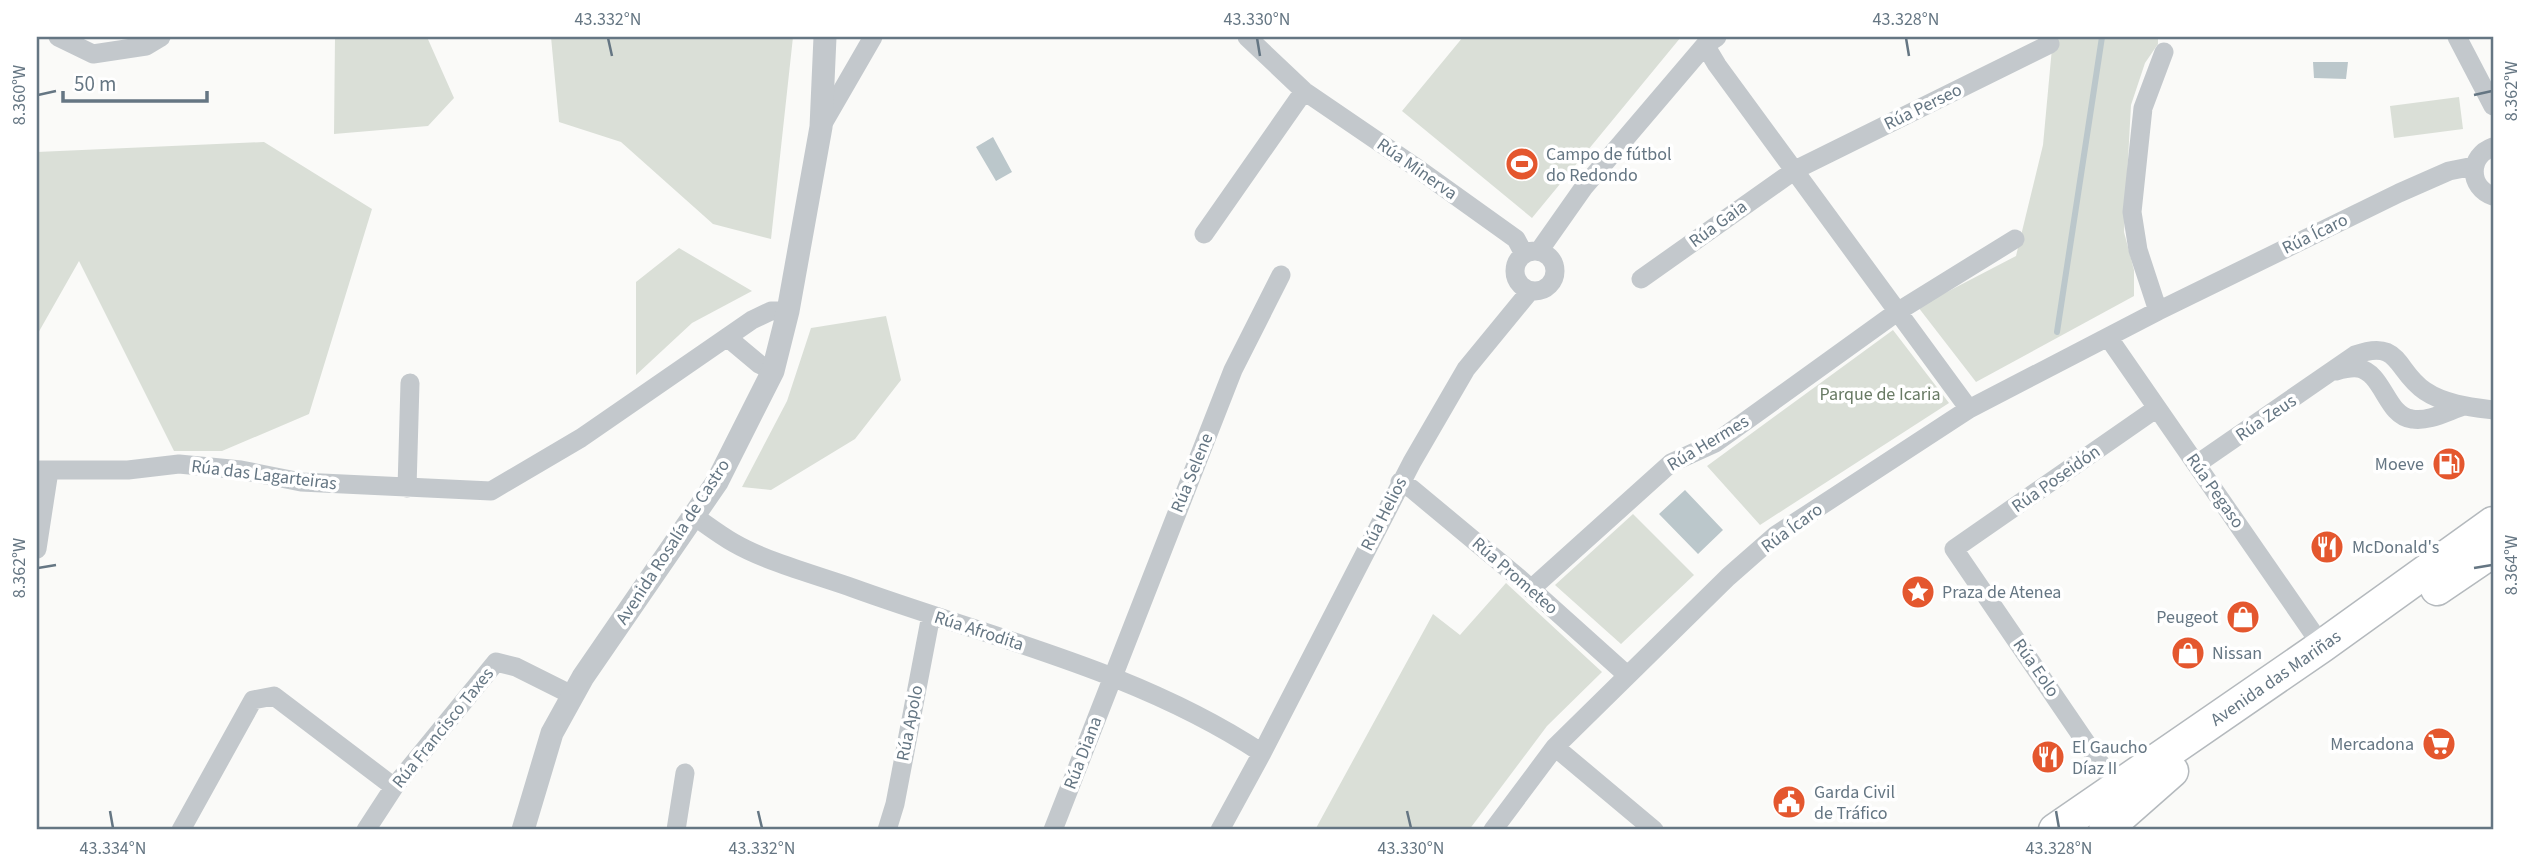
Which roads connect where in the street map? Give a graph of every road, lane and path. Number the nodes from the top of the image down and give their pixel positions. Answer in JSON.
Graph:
{"nodes":[{"id":1,"x":58,"y":37,"type":"edge"},
{"id":2,"x":161,"y":37,"type":"edge"},
{"id":3,"x":825,"y":37,"type":"edge"},
{"id":4,"x":873,"y":37,"type":"edge"},
{"id":5,"x":1247,"y":37,"type":"edge"},
{"id":6,"x":2457,"y":37,"type":"edge"},
{"id":7,"x":1711,"y":41,"type":"edge"},
{"id":8,"x":2050,"y":44,"type":"dead end"},
{"id":9,"x":2164,"y":52,"type":"dead end"},
{"id":10,"x":1304,"y":91,"type":"junction"},
{"id":11,"x":2493,"y":106,"type":"edge"},
{"id":12,"x":821,"y":128,"type":"junction"},
{"id":13,"x":2493,"y":147,"type":"edge"},
{"id":14,"x":2474,"y":166,"type":"junction"},
{"id":15,"x":1795,"y":170,"type":"junction"},
{"id":16,"x":2493,"y":196,"type":"edge"},
{"id":17,"x":1204,"y":234,"type":"dead end"},
{"id":18,"x":2015,"y":239,"type":"dead end"},
{"id":19,"x":1532,"y":252,"type":"junction"},
{"id":20,"x":1281,"y":275,"type":"dead end"},
{"id":21,"x":1641,"y":279,"type":"dead end"},
{"id":22,"x":1530,"y":291,"type":"junction"},
{"id":23,"x":2158,"y":310,"type":"junction"},
{"id":24,"x":788,"y":311,"type":"junction"},
{"id":25,"x":1897,"y":312,"type":"junction"},
{"id":26,"x":2108,"y":337,"type":"junction"},
{"id":27,"x":728,"y":338,"type":"junction"},
{"id":28,"x":774,"y":371,"type":"junction"},
{"id":29,"x":2335,"y":371,"type":"junction"},
{"id":30,"x":410,"y":383,"type":"dead end"},
{"id":31,"x":2464,"y":406,"type":"junction"},
{"id":32,"x":2157,"y":408,"type":"junction"},
{"id":33,"x":1969,"y":409,"type":"junction"},
{"id":34,"x":2493,"y":410,"type":"edge"},
{"id":35,"x":2197,"y":464,"type":"junction"},
{"id":36,"x":43,"y":470,"type":"edge"},
{"id":37,"x":1400,"y":482,"type":"junction"},
{"id":38,"x":407,"y":488,"type":"junction"},
{"id":39,"x":694,"y":516,"type":"junction"},
{"id":40,"x":2491,"y":530,"type":"edge"},
{"id":41,"x":37,"y":549,"type":"edge"},
{"id":42,"x":1954,"y":549,"type":"joint"},
{"id":43,"x":1531,"y":589,"type":"junction"},
{"id":44,"x":931,"y":615,"type":"junction"},
{"id":45,"x":2322,"y":646,"type":"junction"},
{"id":46,"x":1627,"y":675,"type":"junction"},
{"id":47,"x":1112,"y":676,"type":"junction"},
{"id":48,"x":575,"y":696,"type":"junction"},
{"id":49,"x":1555,"y":747,"type":"junction"},
{"id":50,"x":1262,"y":752,"type":"junction"},
{"id":51,"x":685,"y":773,"type":"dead end"},
{"id":52,"x":394,"y":787,"type":"junction"},
{"id":53,"x":2117,"y":788,"type":"junction"},
{"id":54,"x":181,"y":830,"type":"edge"},
{"id":55,"x":366,"y":830,"type":"edge"},
{"id":56,"x":523,"y":830,"type":"edge"},
{"id":57,"x":676,"y":830,"type":"edge"},
{"id":58,"x":887,"y":830,"type":"edge"},
{"id":59,"x":1054,"y":830,"type":"edge"},
{"id":60,"x":1220,"y":830,"type":"edge"},
{"id":61,"x":1493,"y":830,"type":"edge"},
{"id":62,"x":1654,"y":830,"type":"edge"},
{"id":63,"x":2055,"y":830,"type":"edge"},
{"id":64,"x":2105,"y":830,"type":"edge"}],
"edges":[{"from":1,"to":2,"type":"street"},
{"from":3,"to":12,"type":"street","name":"Avenida Rosalía de Castro"},
{"from":4,"to":12,"type":"street"},
{"from":5,"to":10,"type":"street","name":"Rúa Minerva"},
{"from":6,"to":11,"type":"street"},
{"from":7,"to":15,"type":"street"},
{"from":7,"to":19,"type":"street"},
{"from":8,"to":15,"type":"street","name":"Rúa Perseo"},
{"from":9,"to":23,"type":"street"},
{"from":10,"to":17,"type":"street"},
{"from":10,"to":19,"type":"street","name":"Rúa Minerva"},
{"from":12,"to":24,"type":"street","name":"Avenida Rosalía de Castro"},
{"from":13,"to":14,"type":"street"},
{"from":14,"to":16,"type":"street"},
{"from":14,"to":23,"type":"street","name":"Rúa Ícaro"},
{"from":15,"to":21,"type":"street","name":"Rúa Gaia"},
{"from":15,"to":25,"type":"street"},
{"from":18,"to":25,"type":"street"},
{"from":19,"to":22,"type":"street"},
{"from":19,"to":22,"type":"street","name":"Rúa Helios"},
{"from":20,"to":47,"type":"street","name":"Rúa Selene"},
{"from":22,"to":37,"type":"street","name":"Rúa Helios"},
{"from":23,"to":26,"type":"street","name":"Rúa Ícaro"},
{"from":24,"to":27,"type":"street","name":"Rúa das Lagarteiras"},
{"from":24,"to":28,"type":"street","name":"Avenida Rosalía de Castro"},
{"from":25,"to":33,"type":"street"},
{"from":25,"to":43,"type":"street","name":"Rúa Hermes"},
{"from":26,"to":32,"type":"street","name":"Rúa Pegaso"},
{"from":26,"to":33,"type":"street","name":"Rúa Ícaro"},
{"from":27,"to":28,"type":"street"},
{"from":27,"to":38,"type":"street","name":"Rúa das Lagarteiras"},
{"from":28,"to":39,"type":"street","name":"Avenida Rosalía de Castro"},
{"from":29,"to":31,"type":"street","name":"Rúa Zeus"},
{"from":29,"to":31,"type":"street","name":"Rúa Zeus"},
{"from":29,"to":35,"type":"street","name":"Rúa Zeus"},
{"from":30,"to":38,"type":"street"},
{"from":31,"to":34,"type":"street","name":"Rúa Zeus"},
{"from":32,"to":35,"type":"street","name":"Rúa Pegaso"},
{"from":32,"to":42,"type":"street","name":"Rúa Poseidón"},
{"from":33,"to":46,"type":"street","name":"Rúa Ícaro"},
{"from":35,"to":45,"type":"street","name":"Rúa Pegaso"},
{"from":36,"to":38,"type":"street","name":"Rúa das Lagarteiras"},
{"from":36,"to":41,"type":"street"},
{"from":37,"to":43,"type":"street","name":"Rúa Prometeo"},
{"from":37,"to":50,"type":"street","name":"Rúa Helios"},
{"from":39,"to":44,"type":"street","name":"Rúa Afrodita"},
{"from":39,"to":48,"type":"street","name":"Avenida Rosalía de Castro"},
{"from":40,"to":45,"type":"highway","name":"Avenida das Mariñas"},
{"from":40,"to":64,"type":"highway","name":"Avenida das Mariñas"},
{"from":42,"to":53,"type":"street","name":"Rúa Eolo"},
{"from":43,"to":46,"type":"street","name":"Rúa Prometeo"},
{"from":44,"to":47,"type":"street","name":"Rúa Afrodita"},
{"from":44,"to":58,"type":"street","name":"Rúa Apolo"},
{"from":45,"to":53,"type":"highway","name":"Avenida das Mariñas"},
{"from":46,"to":49,"type":"street","name":"Rúa Ícaro"},
{"from":47,"to":50,"type":"street","name":"Rúa Afrodita"},
{"from":47,"to":59,"type":"street","name":"Rúa Diana"},
{"from":48,"to":52,"type":"street","name":"Rúa Francisco Taxes"},
{"from":48,"to":56,"type":"street","name":"Avenida Rosalía de Castro"},
{"from":49,"to":61,"type":"street","name":"Rúa Ícaro"},
{"from":49,"to":62,"type":"street"},
{"from":50,"to":60,"type":"street","name":"Rúa Helios"},
{"from":51,"to":57,"type":"street"},
{"from":52,"to":54,"type":"street"},
{"from":52,"to":55,"type":"street","name":"Rúa Francisco Taxes"},
{"from":53,"to":63,"type":"highway","name":"Avenida das Mariñas"}]}
